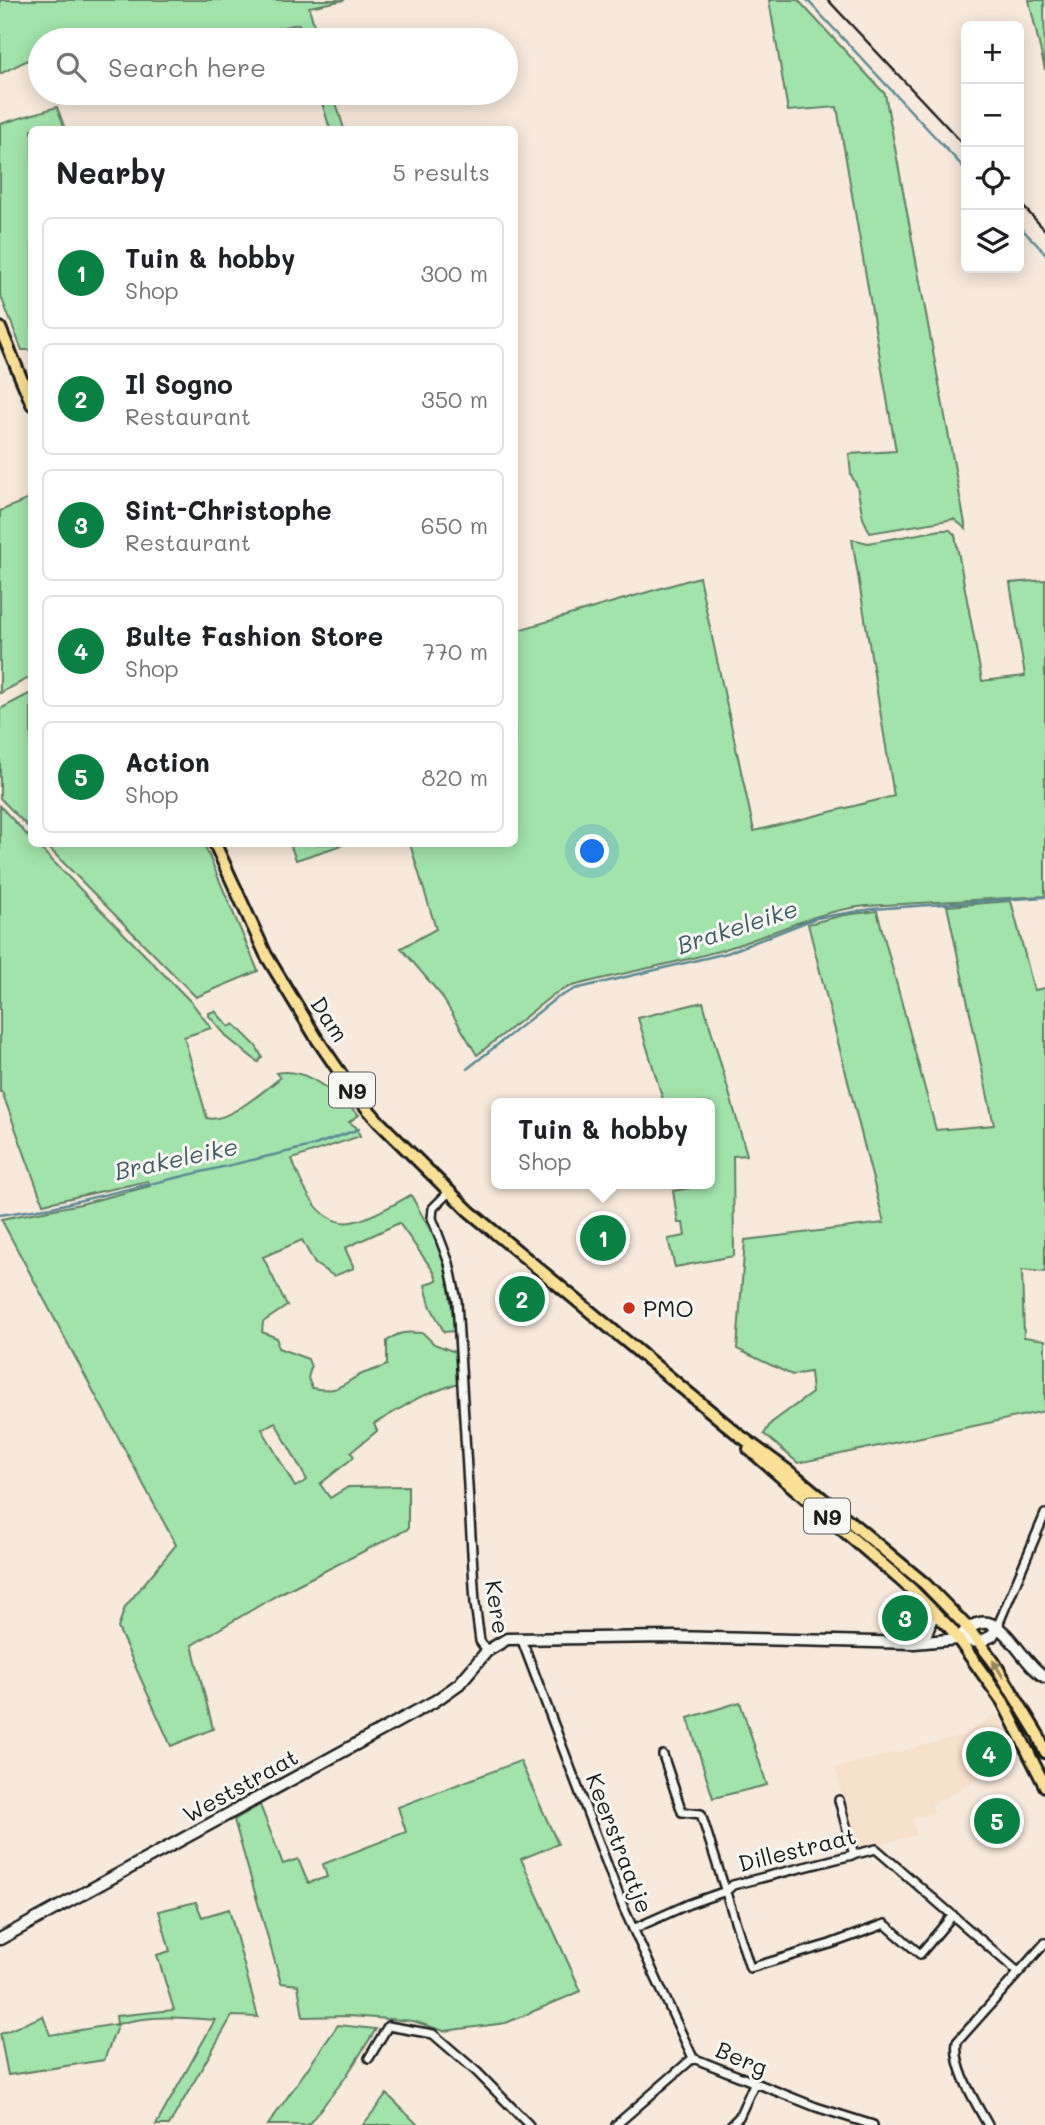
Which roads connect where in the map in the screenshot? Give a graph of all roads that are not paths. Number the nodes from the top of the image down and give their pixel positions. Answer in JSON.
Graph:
{"nodes":[{"id":1,"x":0,"y":328,"type":"edge"},
{"id":2,"x":28,"y":394,"type":"edge"},
{"id":3,"x":216,"y":847,"type":"edge"},
{"id":4,"x":448,"y":1193,"type":"junction"},
{"id":5,"x":1045,"y":1514,"type":"edge"},
{"id":6,"x":876,"y":1551,"type":"junction"},
{"id":7,"x":935,"y":1613,"type":"junction"},
{"id":8,"x":998,"y":1625,"type":"junction"},
{"id":9,"x":967,"y":1628,"type":"junction"},
{"id":10,"x":521,"y":1638,"type":"junction"},
{"id":11,"x":958,"y":1639,"type":"junction"},
{"id":12,"x":979,"y":1642,"type":"junction"},
{"id":13,"x":914,"y":1643,"type":"junction"},
{"id":14,"x":488,"y":1651,"type":"junction"},
{"id":15,"x":1045,"y":1677,"type":"edge"},
{"id":16,"x":1045,"y":1752,"type":"edge"},
{"id":17,"x":663,"y":1755,"type":"dead end"},
{"id":18,"x":1045,"y":1786,"type":"edge"},
{"id":19,"x":839,"y":1800,"type":"dead end"},
{"id":20,"x":854,"y":1855,"type":"junction"},
{"id":21,"x":726,"y":1891,"type":"junction"},
{"id":22,"x":953,"y":1915,"type":"junction"},
{"id":23,"x":633,"y":1929,"type":"junction"},
{"id":24,"x":0,"y":1939,"type":"edge"},
{"id":25,"x":1045,"y":1943,"type":"edge"},
{"id":26,"x":1017,"y":1972,"type":"junction"},
{"id":27,"x":369,"y":2058,"type":"dead end"},
{"id":28,"x":693,"y":2058,"type":"junction"},
{"id":29,"x":754,"y":2084,"type":"junction"},
{"id":30,"x":529,"y":2125,"type":"edge"},
{"id":31,"x":616,"y":2125,"type":"edge"},
{"id":32,"x":731,"y":2125,"type":"edge"},
{"id":33,"x":873,"y":2125,"type":"edge"},
{"id":34,"x":988,"y":2125,"type":"edge"}],
"edges":[{"from":1,"to":2,"type":"main road"},
{"from":3,"to":4,"type":"main road","name":"Dam","number":"N9"},
{"from":4,"to":6,"type":"main road","number":"N9"},
{"from":4,"to":14,"type":"street","name":"Kere"},
{"from":5,"to":8,"type":"street"},
{"from":6,"to":7,"type":"main road","number":"N9"},
{"from":6,"to":9,"type":"main road","number":"N9"},
{"from":7,"to":11,"type":"main road","number":"N9"},
{"from":7,"to":13,"type":"street"},
{"from":8,"to":9,"type":"street"},
{"from":8,"to":12,"type":"street"},
{"from":8,"to":15,"type":"street"},
{"from":9,"to":11,"type":"street"},
{"from":9,"to":12,"type":"main road","number":"N9"},
{"from":10,"to":13,"type":"street","name":"Kere"},
{"from":10,"to":14,"type":"street","name":"Kere"},
{"from":10,"to":23,"type":"street","name":"Keerstraatje"},
{"from":11,"to":12,"type":"street","name":"Kere"},
{"from":11,"to":13,"type":"street","name":"Kere"},
{"from":11,"to":18,"type":"main road","number":"N9"},
{"from":16,"to":12,"type":"main road","number":"N9","one_way":true},
{"from":14,"to":24,"type":"street","name":"Weststraat"},
{"from":17,"to":21,"type":"street"},
{"from":19,"to":20,"type":"street"},
{"from":20,"to":21,"type":"street","name":"Dillestraat"},
{"from":20,"to":22,"type":"street","name":"Dillestraat"},
{"from":21,"to":22,"type":"street"},
{"from":21,"to":23,"type":"street","name":"Dillestraat"},
{"from":22,"to":26,"type":"street","name":"Dillestraat"},
{"from":23,"to":28,"type":"street","name":"Keerstraatje"},
{"from":25,"to":26,"type":"street"},
{"from":26,"to":34,"type":"street"},
{"from":27,"to":30,"type":"street"},
{"from":28,"to":29,"type":"street","name":"Berg"},
{"from":28,"to":31,"type":"street","name":"Berg"},
{"from":29,"to":32,"type":"street"},
{"from":29,"to":33,"type":"street","name":"Berg"}]}
